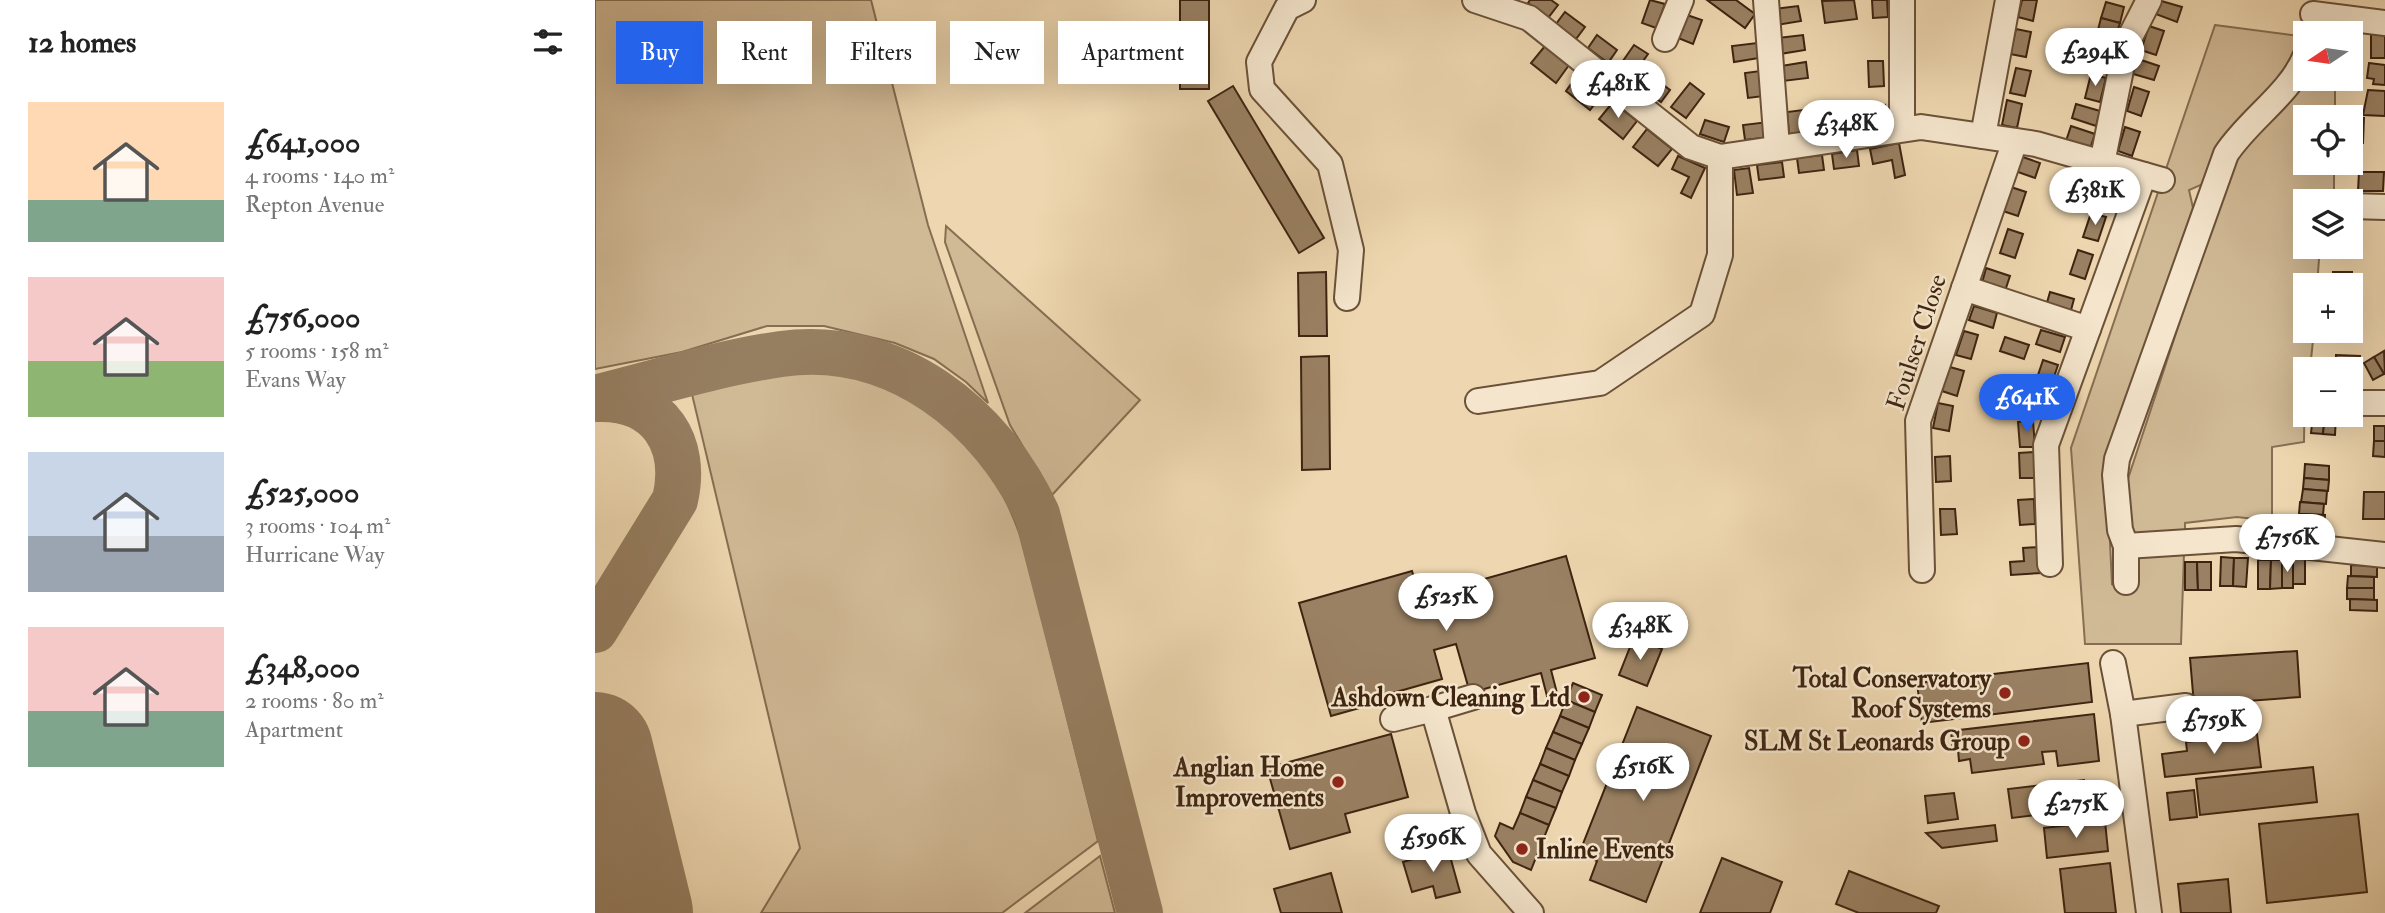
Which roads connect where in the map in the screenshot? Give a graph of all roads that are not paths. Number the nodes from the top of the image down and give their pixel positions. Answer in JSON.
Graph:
{"nodes":[{"id":1,"x":1475,"y":0,"type":"edge"},
{"id":2,"x":1681,"y":0,"type":"edge"},
{"id":3,"x":1766,"y":0,"type":"edge"},
{"id":4,"x":1902,"y":0,"type":"edge"},
{"id":5,"x":2008,"y":0,"type":"edge"},
{"id":6,"x":2149,"y":0,"type":"edge"},
{"id":7,"x":1289,"y":3,"type":"edge"},
{"id":8,"x":1511,"y":5,"type":"edge"},
{"id":9,"x":2313,"y":16,"type":"edge"},
{"id":10,"x":2385,"y":23,"type":"edge"},
{"id":11,"x":1665,"y":40,"type":"dead end"},
{"id":12,"x":2293,"y":79,"type":"edge"},
{"id":13,"x":1902,"y":130,"type":"junction"},
{"id":14,"x":1983,"y":136,"type":"junction"},
{"id":15,"x":2015,"y":141,"type":"junction"},
{"id":16,"x":1777,"y":147,"type":"junction"},
{"id":17,"x":1720,"y":157,"type":"junction"},
{"id":18,"x":2102,"y":163,"type":"junction"},
{"id":19,"x":2363,"y":208,"type":"edge"},
{"id":20,"x":2384,"y":212,"type":"edge"},
{"id":21,"x":1964,"y":288,"type":"junction"},
{"id":22,"x":1347,"y":298,"type":"dead end"},
{"id":23,"x":2088,"y":329,"type":"junction"},
{"id":24,"x":1478,"y":401,"type":"dead end"},
{"id":25,"x":2385,"y":403,"type":"edge"},
{"id":26,"x":2363,"y":407,"type":"edge"},
{"id":27,"x":2126,"y":546,"type":"junction"},
{"id":28,"x":2385,"y":555,"type":"edge"},
{"id":29,"x":2050,"y":564,"type":"dead end"},
{"id":30,"x":1922,"y":570,"type":"dead end"},
{"id":31,"x":2126,"y":582,"type":"dead end"},
{"id":32,"x":2113,"y":663,"type":"dead end"},
{"id":33,"x":1473,"y":697,"type":"dead end"},
{"id":34,"x":2186,"y":706,"type":"dead end"},
{"id":35,"x":1433,"y":709,"type":"junction"},
{"id":36,"x":2123,"y":714,"type":"junction"},
{"id":37,"x":1393,"y":719,"type":"dead end"},
{"id":38,"x":1531,"y":913,"type":"edge"},
{"id":39,"x":2150,"y":913,"type":"edge"}],
"edges":[{"from":1,"to":8,"type":"street"},
{"from":2,"to":11,"type":"street"},
{"from":3,"to":16,"type":"street"},
{"from":4,"to":13,"type":"street"},
{"from":5,"to":14,"type":"street"},
{"from":6,"to":18,"type":"street"},
{"from":7,"to":22,"type":"street"},
{"from":8,"to":17,"type":"street"},
{"from":9,"to":10,"type":"street"},
{"from":12,"to":27,"type":"street"},
{"from":13,"to":14,"type":"street"},
{"from":13,"to":16,"type":"street"},
{"from":14,"to":15,"type":"street"},
{"from":15,"to":18,"type":"street"},
{"from":15,"to":21,"type":"street","name":"Foulser Close"},
{"from":16,"to":17,"type":"street"},
{"from":17,"to":24,"type":"street"},
{"from":18,"to":23,"type":"street"},
{"from":19,"to":20,"type":"street"},
{"from":21,"to":23,"type":"street"},
{"from":21,"to":30,"type":"street","name":"Foulser Close"},
{"from":23,"to":29,"type":"street"},
{"from":25,"to":26,"type":"street"},
{"from":27,"to":28,"type":"street"},
{"from":27,"to":31,"type":"street"},
{"from":32,"to":36,"type":"street"},
{"from":33,"to":35,"type":"street"},
{"from":34,"to":36,"type":"street"},
{"from":35,"to":37,"type":"street"},
{"from":35,"to":38,"type":"street"},
{"from":36,"to":39,"type":"street"}]}
